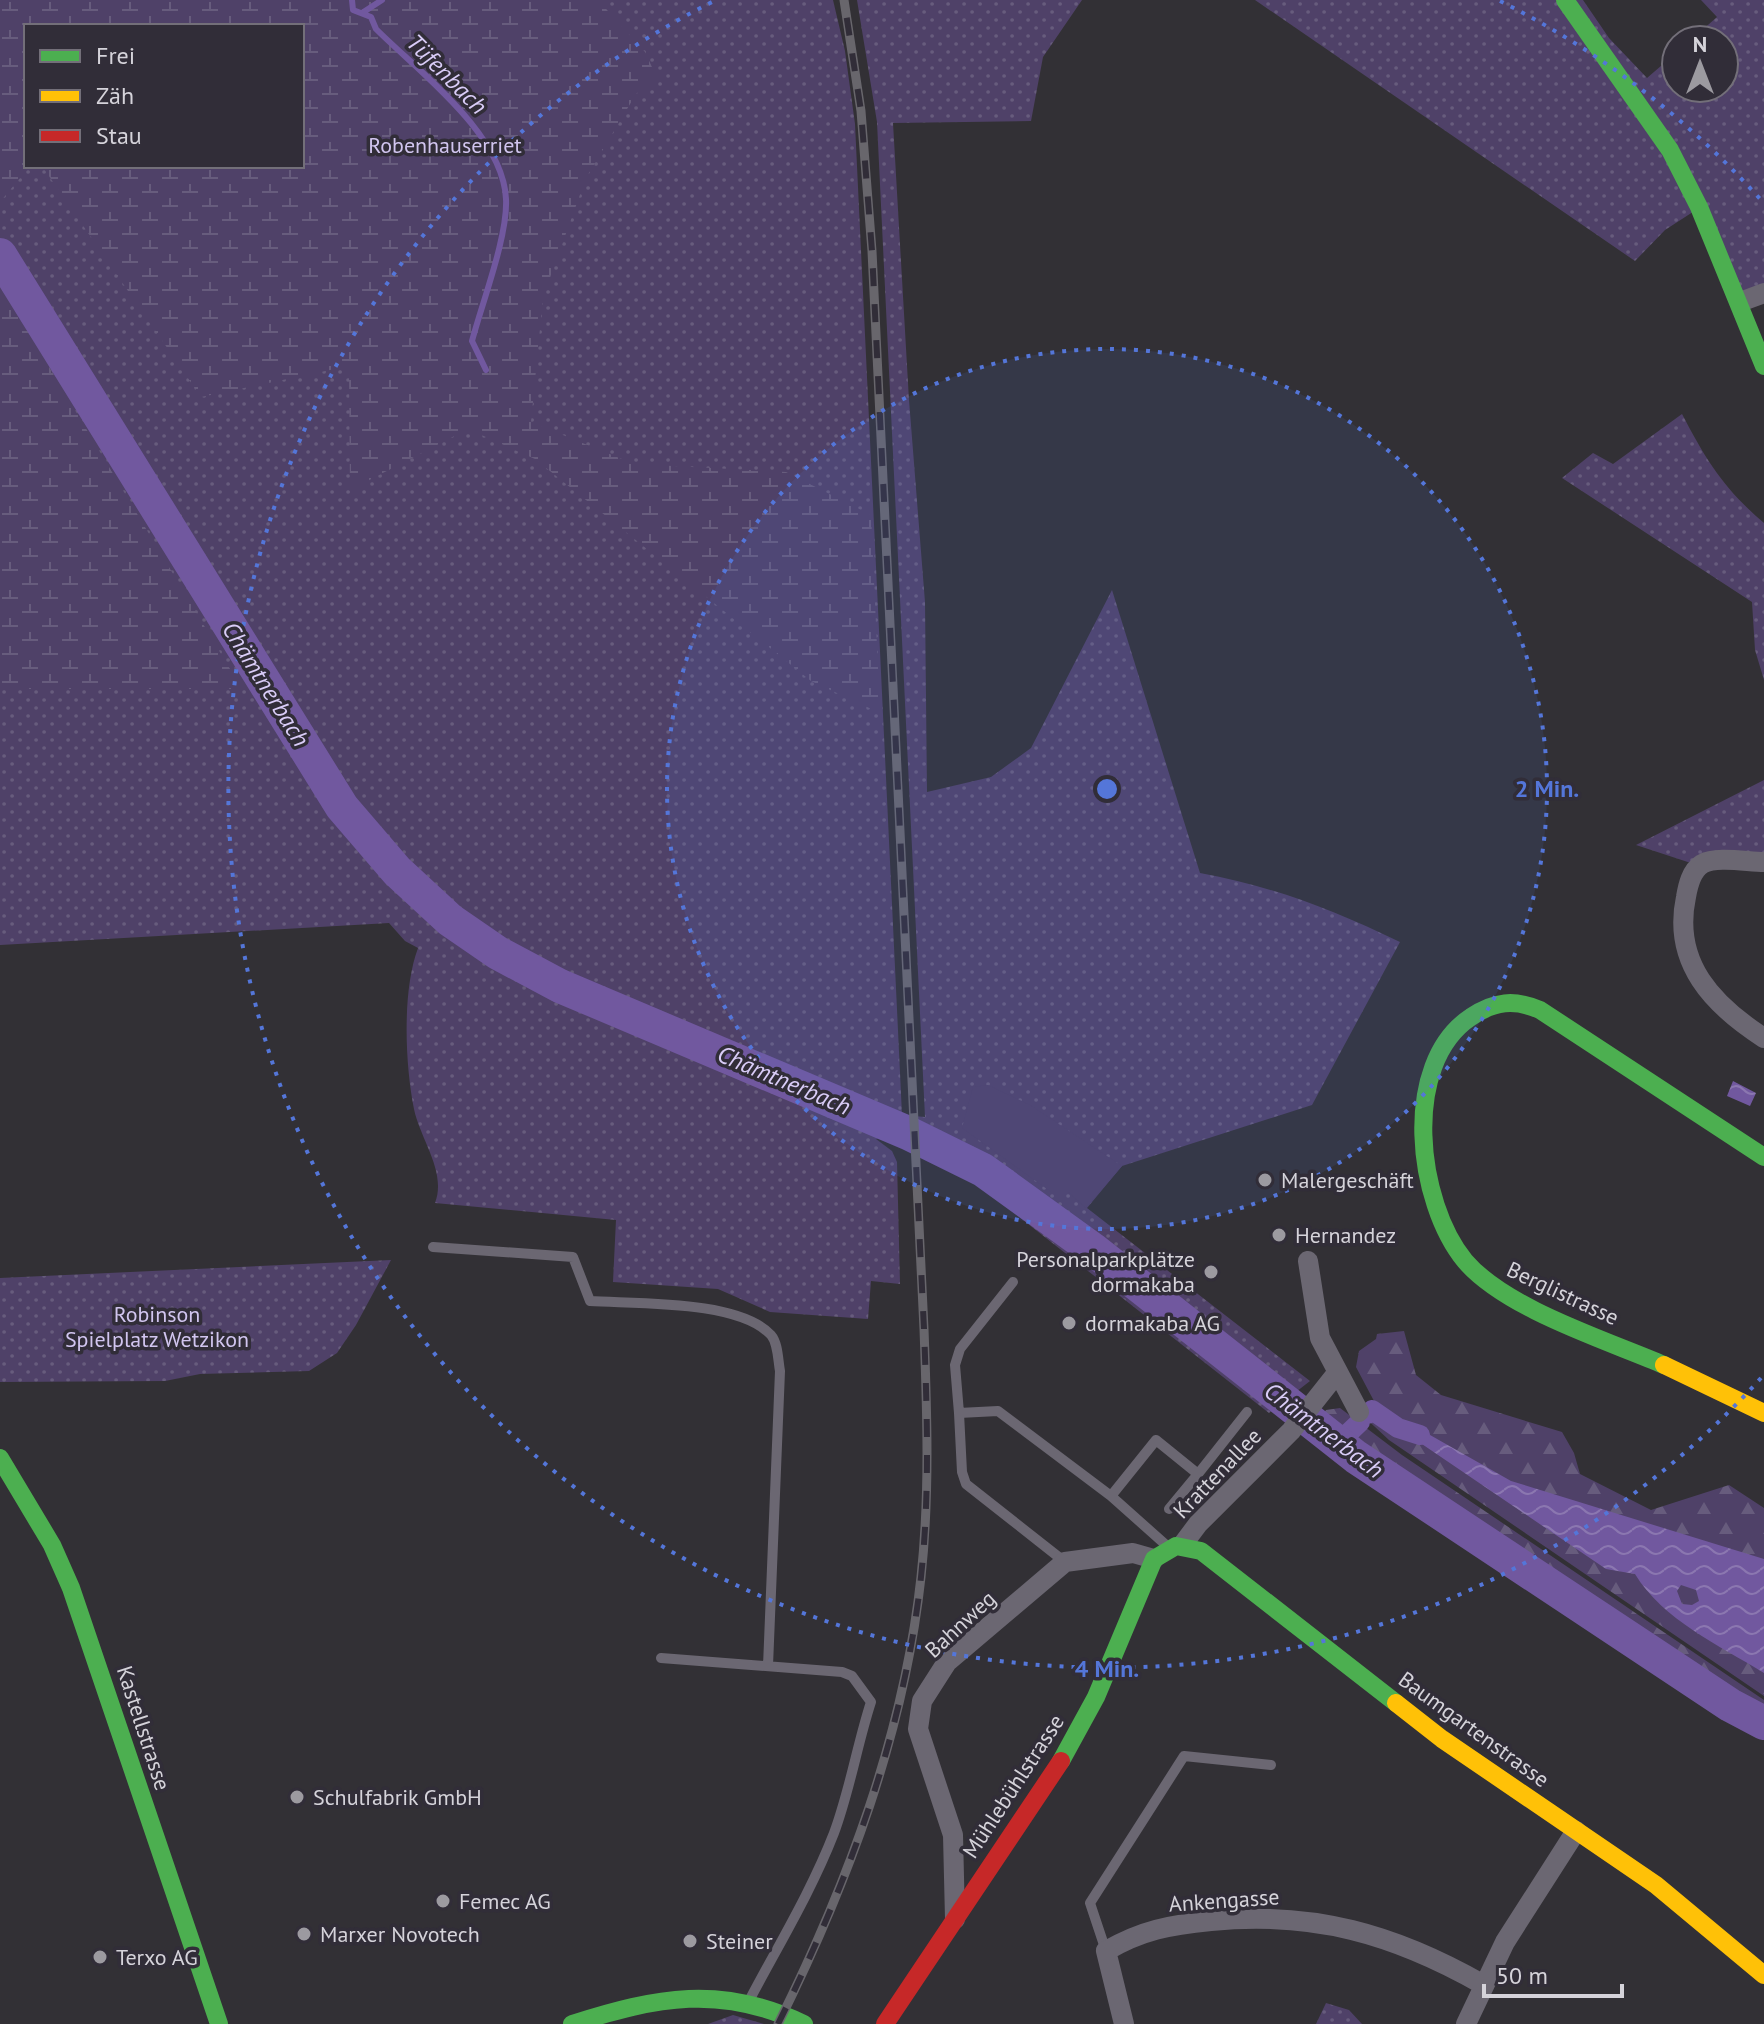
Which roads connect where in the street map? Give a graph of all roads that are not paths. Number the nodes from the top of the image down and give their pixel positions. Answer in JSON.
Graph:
{"nodes":[{"id":1,"x":1565,"y":0,"type":"edge"},
{"id":2,"x":1764,"y":293,"type":"edge"},
{"id":3,"x":1740,"y":302,"type":"junction"},
{"id":4,"x":1764,"y":366,"type":"edge"},
{"id":5,"x":1764,"y":862,"type":"edge"},
{"id":6,"x":1764,"y":1038,"type":"edge"},
{"id":7,"x":1764,"y":1157,"type":"edge"},
{"id":8,"x":433,"y":1247,"type":"dead end"},
{"id":9,"x":1308,"y":1261,"type":"dead end"},
{"id":10,"x":1013,"y":1282,"type":"dead end"},
{"id":11,"x":1337,"y":1373,"type":"junction"},
{"id":12,"x":1247,"y":1412,"type":"dead end"},
{"id":13,"x":1359,"y":1412,"type":"dead end"},
{"id":14,"x":959,"y":1413,"type":"junction"},
{"id":15,"x":1764,"y":1413,"type":"edge"},
{"id":16,"x":0,"y":1458,"type":"edge"},
{"id":17,"x":1198,"y":1474,"type":"junction"},
{"id":18,"x":1111,"y":1496,"type":"junction"},
{"id":19,"x":1169,"y":1509,"type":"dead end"},
{"id":20,"x":1168,"y":1550,"type":"junction"},
{"id":21,"x":1065,"y":1562,"type":"junction"},
{"id":22,"x":661,"y":1658,"type":"dead end"},
{"id":23,"x":768,"y":1666,"type":"junction"},
{"id":24,"x":1271,"y":1765,"type":"dead end"},
{"id":25,"x":1576,"y":1831,"type":"junction"},
{"id":26,"x":955,"y":1919,"type":"junction"},
{"id":27,"x":1106,"y":1951,"type":"junction"},
{"id":28,"x":1764,"y":1975,"type":"edge"},
{"id":29,"x":1482,"y":1984,"type":"junction"},
{"id":30,"x":749,"y":2001,"type":"junction"},
{"id":31,"x":219,"y":2024,"type":"edge"},
{"id":32,"x":572,"y":2024,"type":"edge"},
{"id":33,"x":804,"y":2024,"type":"edge"},
{"id":34,"x":885,"y":2024,"type":"edge"},
{"id":35,"x":1124,"y":2024,"type":"edge"},
{"id":36,"x":1466,"y":2024,"type":"edge"}],
"edges":[{"from":1,"to":3,"type":"street"},
{"from":2,"to":3,"type":"street"},
{"from":3,"to":4,"type":"street"},
{"from":5,"to":6,"type":"street"},
{"from":7,"to":15,"type":"street","name":"Berglistrasse"},
{"from":8,"to":23,"type":"lane"},
{"from":9,"to":11,"type":"street"},
{"from":10,"to":14,"type":"lane"},
{"from":11,"to":13,"type":"street"},
{"from":11,"to":20,"type":"street","name":"Krattenallee"},
{"from":12,"to":17,"type":"lane"},
{"from":14,"to":18,"type":"lane"},
{"from":14,"to":21,"type":"lane"},
{"from":16,"to":31,"type":"street","name":"Kastellstrasse"},
{"from":17,"to":18,"type":"lane"},
{"from":17,"to":19,"type":"lane"},
{"from":18,"to":20,"type":"lane"},
{"from":20,"to":21,"type":"street"},
{"from":20,"to":25,"type":"street","name":"Baumgartenstrasse"},
{"from":20,"to":26,"type":"street","name":"Mühlebühlstrasse"},
{"from":21,"to":26,"type":"street","name":"Bahnweg"},
{"from":22,"to":23,"type":"lane"},
{"from":23,"to":30,"type":"lane"},
{"from":24,"to":27,"type":"lane"},
{"from":25,"to":28,"type":"street","name":"Baumgartenstrasse"},
{"from":25,"to":29,"type":"street"},
{"from":26,"to":34,"type":"street","name":"Mühlebühlstrasse"},
{"from":27,"to":29,"type":"street","name":"Ankengasse"},
{"from":27,"to":35,"type":"street"},
{"from":29,"to":36,"type":"street"},
{"from":30,"to":32,"type":"street"},
{"from":30,"to":33,"type":"street"}]}
